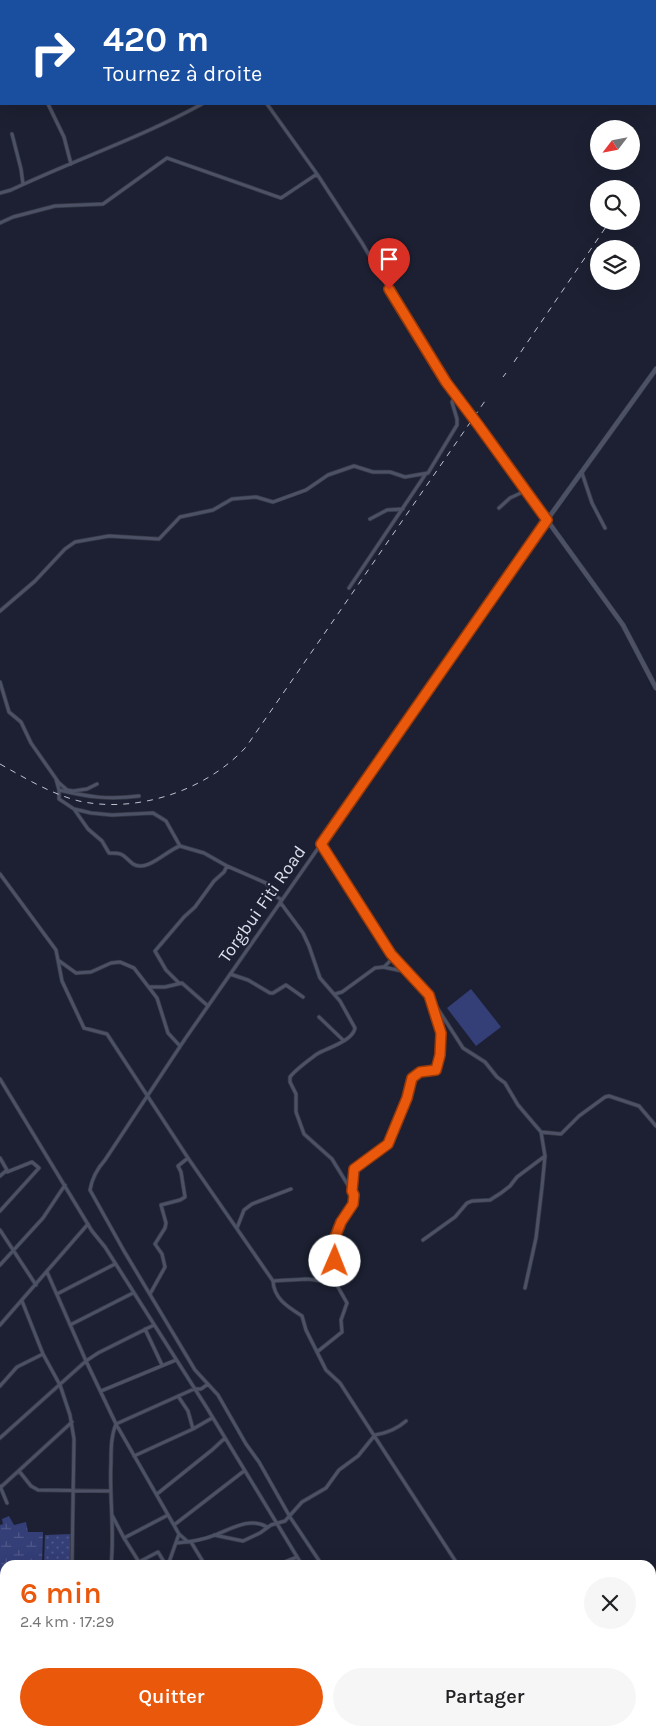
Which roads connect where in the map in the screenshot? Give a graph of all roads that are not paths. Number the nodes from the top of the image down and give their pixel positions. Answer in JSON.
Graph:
{"nodes":[{"id":1,"x":48,"y":105,"type":"edge"},
{"id":2,"x":200,"y":105,"type":"edge"},
{"id":3,"x":268,"y":105,"type":"edge"},
{"id":4,"x":12,"y":134,"type":"dead end"},
{"id":5,"x":71,"y":164,"type":"junction"},
{"id":6,"x":318,"y":174,"type":"junction"},
{"id":7,"x":23,"y":184,"type":"junction"},
{"id":8,"x":0,"y":192,"type":"edge"},
{"id":9,"x":0,"y":223,"type":"edge"},
{"id":10,"x":656,"y":369,"type":"edge"},
{"id":11,"x":456,"y":395,"type":"junction"},
{"id":12,"x":582,"y":472,"type":"junction"},
{"id":13,"x":426,"y":474,"type":"junction"},
{"id":14,"x":525,"y":490,"type":"junction"},
{"id":15,"x":499,"y":508,"type":"dead end"},
{"id":16,"x":403,"y":509,"type":"junction"},
{"id":17,"x":370,"y":519,"type":"dead end"},
{"id":18,"x":547,"y":520,"type":"junction"},
{"id":19,"x":605,"y":528,"type":"dead end"},
{"id":20,"x":349,"y":588,"type":"dead end"},
{"id":21,"x":0,"y":611,"type":"edge"},
{"id":22,"x":0,"y":682,"type":"edge"},
{"id":23,"x":656,"y":688,"type":"edge"},
{"id":24,"x":56,"y":779,"type":"junction"},
{"id":25,"x":98,"y":784,"type":"dead end"},
{"id":26,"x":59,"y":790,"type":"junction"},
{"id":27,"x":139,"y":796,"type":"dead end"},
{"id":28,"x":74,"y":809,"type":"junction"},
{"id":29,"x":321,"y":844,"type":"junction"},
{"id":30,"x":180,"y":846,"type":"junction"},
{"id":31,"x":227,"y":866,"type":"junction"},
{"id":32,"x":0,"y":874,"type":"edge"},
{"id":33,"x":281,"y":901,"type":"junction"},
{"id":34,"x":394,"y":956,"type":"junction"},
{"id":35,"x":58,"y":960,"type":"junction"},
{"id":36,"x":385,"y":967,"type":"junction"},
{"id":37,"x":408,"y":972,"type":"junction"},
{"id":38,"x":230,"y":974,"type":"junction"},
{"id":39,"x":179,"y":983,"type":"junction"},
{"id":40,"x":149,"y":987,"type":"junction"},
{"id":41,"x":342,"y":992,"type":"junction"},
{"id":42,"x":334,"y":994,"type":"junction"},
{"id":43,"x":429,"y":995,"type":"junction"},
{"id":44,"x":303,"y":998,"type":"dead end"},
{"id":45,"x":340,"y":1001,"type":"junction"},
{"id":46,"x":208,"y":1006,"type":"junction"},
{"id":47,"x":320,"y":1017,"type":"dead end"},
{"id":48,"x":343,"y":1040,"type":"junction"},
{"id":49,"x":180,"y":1046,"type":"junction"},
{"id":50,"x":0,"y":1079,"type":"edge"},
{"id":51,"x":148,"y":1094,"type":"junction"},
{"id":52,"x":656,"y":1126,"type":"edge"},
{"id":53,"x":541,"y":1132,"type":"junction"},
{"id":54,"x":545,"y":1156,"type":"junction"},
{"id":55,"x":0,"y":1158,"type":"edge"},
{"id":56,"x":188,"y":1158,"type":"junction"},
{"id":57,"x":7,"y":1172,"type":"junction"},
{"id":58,"x":0,"y":1176,"type":"edge"},
{"id":59,"x":65,"y":1185,"type":"junction"},
{"id":60,"x":291,"y":1189,"type":"dead end"},
{"id":61,"x":352,"y":1191,"type":"junction"},
{"id":62,"x":0,"y":1211,"type":"edge"},
{"id":63,"x":88,"y":1224,"type":"junction"},
{"id":64,"x":237,"y":1229,"type":"junction"},
{"id":65,"x":0,"y":1230,"type":"edge"},
{"id":66,"x":423,"y":1240,"type":"dead end"},
{"id":67,"x":12,"y":1251,"type":"junction"},
{"id":68,"x":115,"y":1264,"type":"junction"},
{"id":69,"x":0,"y":1265,"type":"edge"},
{"id":70,"x":47,"y":1272,"type":"junction"},
{"id":71,"x":334,"y":1278,"type":"junction"},
{"id":72,"x":273,"y":1281,"type":"junction"},
{"id":73,"x":36,"y":1285,"type":"junction"},
{"id":74,"x":525,"y":1288,"type":"dead end"},
{"id":75,"x":133,"y":1293,"type":"junction"},
{"id":76,"x":56,"y":1294,"type":"junction"},
{"id":77,"x":150,"y":1294,"type":"junction"},
{"id":78,"x":22,"y":1301,"type":"junction"},
{"id":79,"x":0,"y":1325,"type":"edge"},
{"id":80,"x":70,"y":1325,"type":"junction"},
{"id":81,"x":154,"y":1325,"type":"junction"},
{"id":82,"x":145,"y":1329,"type":"junction"},
{"id":83,"x":317,"y":1352,"type":"junction"},
{"id":84,"x":43,"y":1354,"type":"junction"},
{"id":85,"x":176,"y":1360,"type":"junction"},
{"id":86,"x":86,"y":1361,"type":"junction"},
{"id":87,"x":162,"y":1365,"type":"junction"},
{"id":88,"x":208,"y":1384,"type":"junction"},
{"id":89,"x":60,"y":1385,"type":"junction"},
{"id":90,"x":0,"y":1386,"type":"edge"},
{"id":91,"x":194,"y":1389,"type":"junction"},
{"id":92,"x":101,"y":1391,"type":"junction"},
{"id":93,"x":178,"y":1396,"type":"junction"},
{"id":94,"x":212,"y":1418,"type":"junction"},
{"id":95,"x":406,"y":1421,"type":"dead end"},
{"id":96,"x":72,"y":1422,"type":"junction"},
{"id":97,"x":116,"y":1424,"type":"junction"},
{"id":98,"x":193,"y":1429,"type":"junction"},
{"id":99,"x":375,"y":1434,"type":"junction"},
{"id":100,"x":0,"y":1438,"type":"edge"},
{"id":101,"x":225,"y":1438,"type":"junction"},
{"id":102,"x":134,"y":1456,"type":"junction"},
{"id":103,"x":19,"y":1471,"type":"junction"},
{"id":104,"x":244,"y":1471,"type":"junction"},
{"id":105,"x":0,"y":1487,"type":"edge"},
{"id":106,"x":73,"y":1489,"type":"junction"},
{"id":107,"x":110,"y":1491,"type":"junction"},
{"id":108,"x":157,"y":1494,"type":"junction"},
{"id":109,"x":7,"y":1502,"type":"dead end"},
{"id":110,"x":112,"y":1514,"type":"junction"},
{"id":111,"x":168,"y":1515,"type":"junction"},
{"id":112,"x":290,"y":1517,"type":"junction"},
{"id":113,"x":276,"y":1523,"type":"junction"},
{"id":114,"x":174,"y":1525,"type":"junction"},
{"id":115,"x":267,"y":1527,"type":"junction"},
{"id":116,"x":179,"y":1534,"type":"junction"},
{"id":117,"x":214,"y":1535,"type":"junction"},
{"id":118,"x":124,"y":1538,"type":"junction"},
{"id":119,"x":189,"y":1542,"type":"junction"},
{"id":120,"x":176,"y":1543,"type":"junction"},
{"id":121,"x":297,"y":1557,"type":"junction"},
{"id":122,"x":72,"y":1560,"type":"edge"},
{"id":123,"x":111,"y":1560,"type":"edge"},
{"id":124,"x":135,"y":1560,"type":"edge"},
{"id":125,"x":143,"y":1560,"type":"edge"},
{"id":126,"x":164,"y":1560,"type":"edge"},
{"id":127,"x":169,"y":1560,"type":"edge"},
{"id":128,"x":202,"y":1560,"type":"edge"},
{"id":129,"x":290,"y":1560,"type":"edge"},
{"id":130,"x":299,"y":1560,"type":"edge"},
{"id":131,"x":319,"y":1560,"type":"edge"},
{"id":132,"x":455,"y":1560,"type":"edge"}],
"edges":[{"from":1,"to":5,"type":"street"},
{"from":2,"to":5,"type":"street"},
{"from":3,"to":6,"type":"street"},
{"from":4,"to":7,"type":"street"},
{"from":5,"to":7,"type":"street"},
{"from":6,"to":9,"type":"street"},
{"from":6,"to":11,"type":"street"},
{"from":7,"to":8,"type":"street"},
{"from":10,"to":12,"type":"street","name":"Torgbui Fiti Road"},
{"from":11,"to":13,"type":"street"},
{"from":11,"to":14,"type":"street"},
{"from":12,"to":18,"type":"street","name":"Torgbui Fiti Road"},
{"from":12,"to":19,"type":"street"},
{"from":13,"to":16,"type":"street"},
{"from":13,"to":21,"type":"street"},
{"from":14,"to":15,"type":"street"},
{"from":14,"to":18,"type":"street"},
{"from":16,"to":17,"type":"street"},
{"from":16,"to":20,"type":"street"},
{"from":18,"to":23,"type":"street"},
{"from":18,"to":29,"type":"street","name":"Torgbui Fiti Road"},
{"from":22,"to":24,"type":"street"},
{"from":24,"to":25,"type":"street"},
{"from":24,"to":26,"type":"street"},
{"from":26,"to":27,"type":"street"},
{"from":26,"to":28,"type":"street"},
{"from":28,"to":30,"type":"street"},
{"from":28,"to":30,"type":"street"},
{"from":29,"to":33,"type":"street","name":"Torgbui Fiti Road"},
{"from":29,"to":34,"type":"street"},
{"from":30,"to":31,"type":"street"},
{"from":31,"to":33,"type":"street"},
{"from":31,"to":39,"type":"street"},
{"from":32,"to":35,"type":"street"},
{"from":33,"to":38,"type":"street","name":"Torgbui Fiti Road"},
{"from":33,"to":42,"type":"street"},
{"from":34,"to":36,"type":"street"},
{"from":34,"to":37,"type":"street"},
{"from":35,"to":40,"type":"street"},
{"from":35,"to":51,"type":"street"},
{"from":36,"to":37,"type":"street"},
{"from":36,"to":41,"type":"street"},
{"from":37,"to":43,"type":"street"},
{"from":38,"to":44,"type":"street"},
{"from":38,"to":46,"type":"street","name":"Torgbui Fiti Road"},
{"from":39,"to":40,"type":"street"},
{"from":39,"to":46,"type":"street"},
{"from":40,"to":49,"type":"street"},
{"from":41,"to":42,"type":"street"},
{"from":41,"to":45,"type":"street"},
{"from":42,"to":45,"type":"street"},
{"from":43,"to":53,"type":"street"},
{"from":43,"to":61,"type":"street"},
{"from":45,"to":48,"type":"street"},
{"from":46,"to":49,"type":"street","name":"Torgbui Fiti Road"},
{"from":47,"to":48,"type":"street"},
{"from":48,"to":61,"type":"street"},
{"from":49,"to":51,"type":"street","name":"Torgbui Fiti Road"},
{"from":50,"to":59,"type":"street"},
{"from":51,"to":56,"type":"street"},
{"from":51,"to":77,"type":"street","name":"Torgbui Fiti Road"},
{"from":52,"to":53,"type":"street"},
{"from":53,"to":54,"type":"street"},
{"from":54,"to":66,"type":"street"},
{"from":54,"to":74,"type":"street"},
{"from":55,"to":57,"type":"street"},
{"from":56,"to":64,"type":"street"},
{"from":56,"to":77,"type":"street"},
{"from":57,"to":58,"type":"street"},
{"from":57,"to":62,"type":"street"},
{"from":59,"to":63,"type":"street"},
{"from":59,"to":67,"type":"street"},
{"from":60,"to":64,"type":"street"},
{"from":61,"to":71,"type":"street"},
{"from":63,"to":68,"type":"street"},
{"from":63,"to":70,"type":"street"},
{"from":64,"to":72,"type":"street"},
{"from":65,"to":67,"type":"street"},
{"from":67,"to":69,"type":"street"},
{"from":67,"to":73,"type":"street"},
{"from":68,"to":75,"type":"street"},
{"from":68,"to":76,"type":"street"},
{"from":70,"to":73,"type":"street"},
{"from":70,"to":76,"type":"street"},
{"from":71,"to":72,"type":"street"},
{"from":71,"to":83,"type":"street"},
{"from":72,"to":83,"type":"street"},
{"from":73,"to":78,"type":"street"},
{"from":75,"to":80,"type":"street"},
{"from":75,"to":81,"type":"street"},
{"from":76,"to":80,"type":"street"},
{"from":77,"to":88,"type":"street","name":"Torgbui Fiti Road"},
{"from":78,"to":79,"type":"street"},
{"from":78,"to":84,"type":"street"},
{"from":80,"to":86,"type":"street"},
{"from":81,"to":82,"type":"street"},
{"from":81,"to":85,"type":"street"},
{"from":82,"to":86,"type":"street"},
{"from":82,"to":87,"type":"street"},
{"from":83,"to":99,"type":"street"},
{"from":84,"to":89,"type":"street"},
{"from":84,"to":90,"type":"street"},
{"from":85,"to":87,"type":"street"},
{"from":85,"to":91,"type":"street"},
{"from":86,"to":89,"type":"street"},
{"from":86,"to":92,"type":"street"},
{"from":87,"to":92,"type":"street"},
{"from":88,"to":91,"type":"street"},
{"from":88,"to":112,"type":"street","name":"Torgbui Fiti Road"},
{"from":89,"to":96,"type":"street"},
{"from":89,"to":100,"type":"street"},
{"from":91,"to":93,"type":"street"},
{"from":91,"to":94,"type":"street"},
{"from":92,"to":97,"type":"street"},
{"from":93,"to":97,"type":"street"},
{"from":93,"to":98,"type":"street"},
{"from":94,"to":98,"type":"street"},
{"from":94,"to":101,"type":"street"},
{"from":95,"to":99,"type":"street"},
{"from":96,"to":103,"type":"street"},
{"from":96,"to":106,"type":"street"},
{"from":97,"to":102,"type":"street"},
{"from":97,"to":107,"type":"street"},
{"from":98,"to":102,"type":"street"},
{"from":99,"to":112,"type":"street"},
{"from":99,"to":132,"type":"street"},
{"from":101,"to":104,"type":"street"},
{"from":101,"to":108,"type":"street"},
{"from":102,"to":108,"type":"street"},
{"from":103,"to":105,"type":"street"},
{"from":103,"to":106,"type":"street"},
{"from":104,"to":113,"type":"street"},
{"from":104,"to":114,"type":"street"},
{"from":105,"to":109,"type":"street"},
{"from":106,"to":107,"type":"street"},
{"from":106,"to":122,"type":"street"},
{"from":107,"to":110,"type":"street"},
{"from":108,"to":111,"type":"street"},
{"from":110,"to":118,"type":"street"},
{"from":110,"to":123,"type":"street"},
{"from":111,"to":114,"type":"street"},
{"from":111,"to":118,"type":"street"},
{"from":112,"to":113,"type":"street"},
{"from":112,"to":131,"type":"street","name":"Torgbui Fiti Road"},
{"from":113,"to":115,"type":"street"},
{"from":113,"to":121,"type":"street"},
{"from":114,"to":116,"type":"street"},
{"from":115,"to":117,"type":"street"},
{"from":115,"to":117,"type":"street"},
{"from":116,"to":119,"type":"street"},
{"from":116,"to":120,"type":"street"},
{"from":117,"to":119,"type":"street"},
{"from":118,"to":124,"type":"street"},
{"from":119,"to":120,"type":"street"},
{"from":119,"to":128,"type":"street"},
{"from":120,"to":127,"type":"street"},
{"from":121,"to":129,"type":"street"},
{"from":121,"to":130,"type":"street"},
{"from":125,"to":126,"type":"street"}]}
